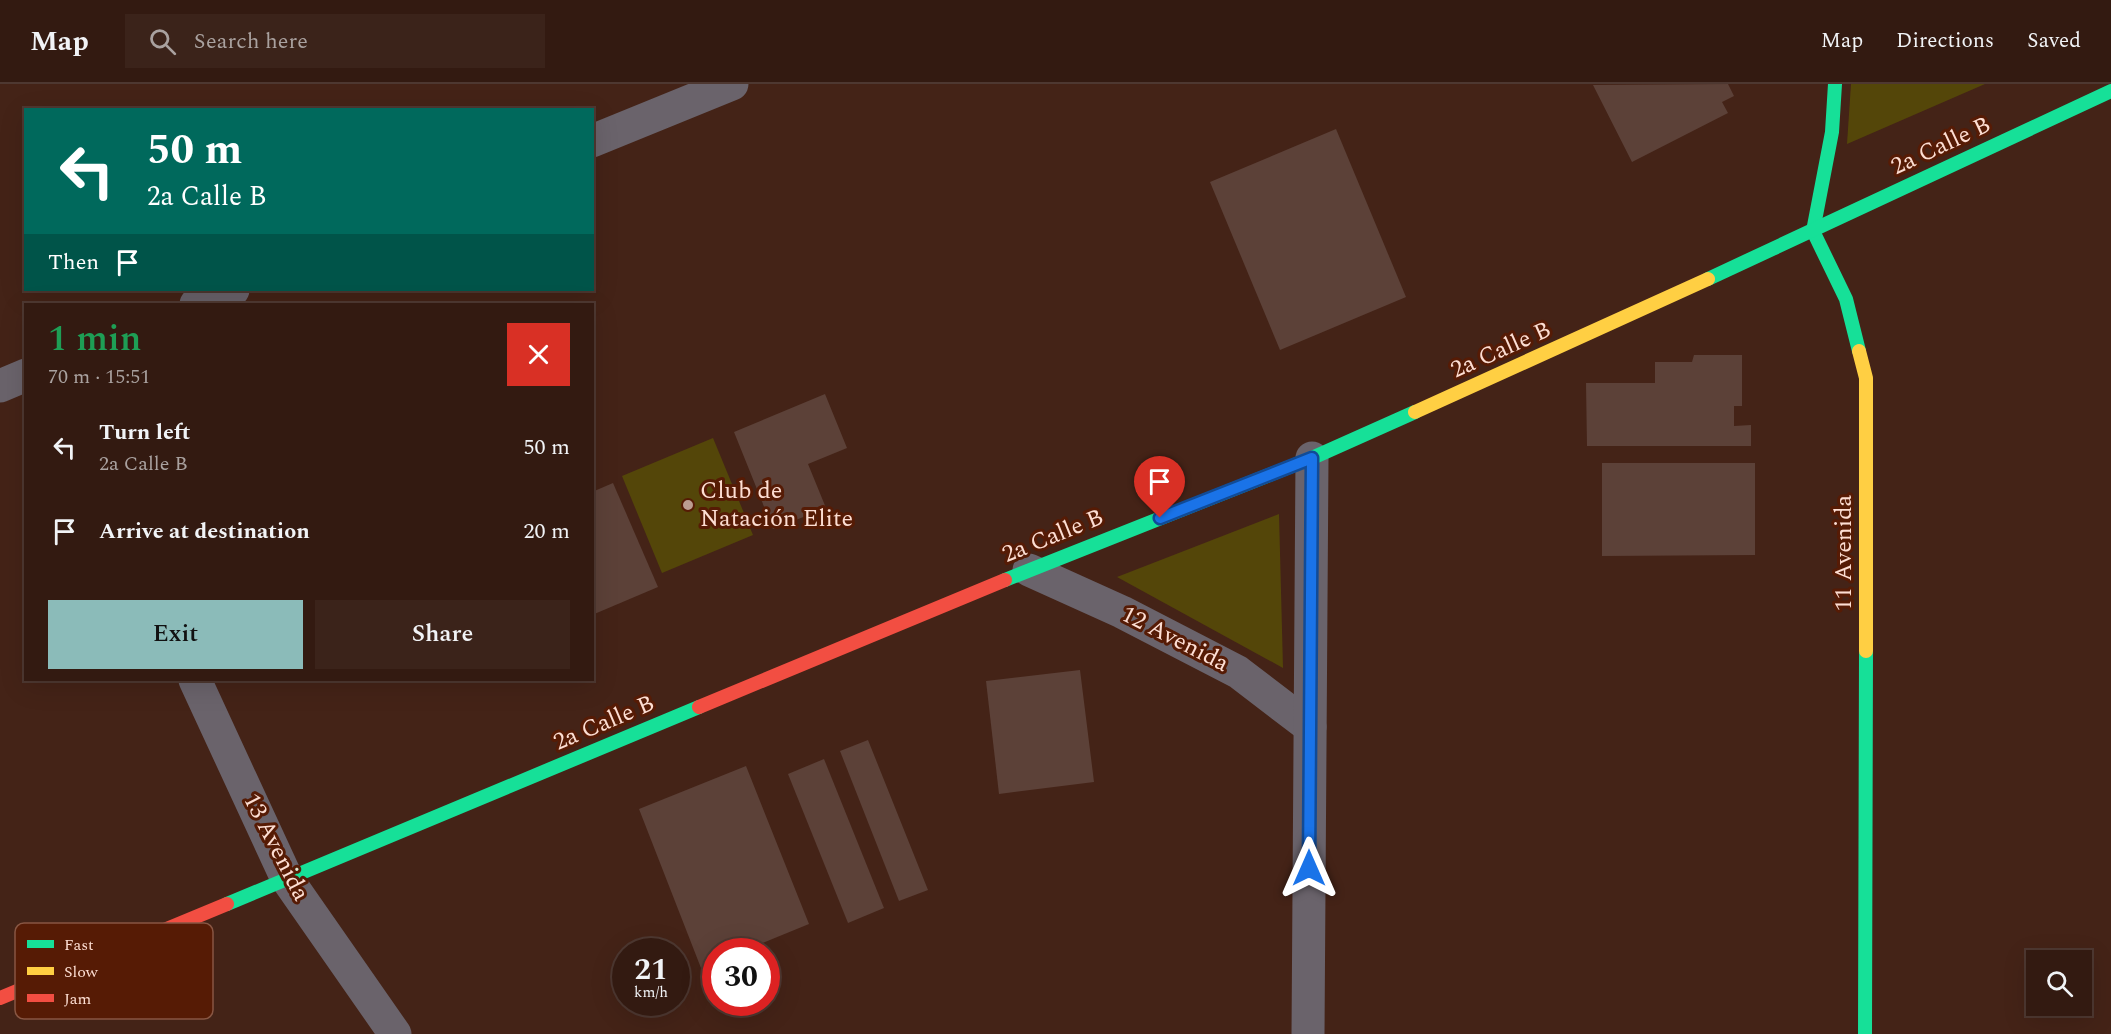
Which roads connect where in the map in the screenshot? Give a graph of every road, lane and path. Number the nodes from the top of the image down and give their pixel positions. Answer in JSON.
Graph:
{"nodes":[{"id":1,"x":732,"y":84,"type":"edge"},
{"id":2,"x":1835,"y":84,"type":"edge"},
{"id":3,"x":2111,"y":91,"type":"edge"},
{"id":4,"x":594,"y":140,"type":"edge"},
{"id":5,"x":1813,"y":231,"type":"junction"},
{"id":6,"x":230,"y":291,"type":"edge"},
{"id":7,"x":199,"y":303,"type":"edge"},
{"id":8,"x":24,"y":376,"type":"edge"},
{"id":9,"x":0,"y":386,"type":"edge"},
{"id":10,"x":1312,"y":458,"type":"junction"},
{"id":11,"x":1029,"y":570,"type":"junction"},
{"id":12,"x":195,"y":681,"type":"edge"},
{"id":13,"x":1310,"y":727,"type":"junction"},
{"id":14,"x":287,"y":879,"type":"junction"},
{"id":15,"x":181,"y":923,"type":"edge"},
{"id":16,"x":15,"y":992,"type":"edge"},
{"id":17,"x":0,"y":998,"type":"edge"},
{"id":18,"x":395,"y":1034,"type":"edge"},
{"id":19,"x":1308,"y":1034,"type":"edge"},
{"id":20,"x":1865,"y":1034,"type":"edge"}],
"edges":[{"from":1,"to":4,"type":"street"},
{"from":2,"to":5,"type":"street"},
{"from":3,"to":5,"type":"street","name":"2a Calle B"},
{"from":5,"to":10,"type":"street","name":"2a Calle B"},
{"from":5,"to":20,"type":"street","name":"11 Avenida"},
{"from":6,"to":7,"type":"street"},
{"from":8,"to":9,"type":"street"},
{"from":10,"to":11,"type":"street","name":"2a Calle B"},
{"from":10,"to":13,"type":"street"},
{"from":11,"to":13,"type":"street","name":"12 Avenida"},
{"from":11,"to":14,"type":"street","name":"2a Calle B"},
{"from":12,"to":14,"type":"street","name":"13 Avenida"},
{"from":13,"to":19,"type":"street"},
{"from":14,"to":15,"type":"street","name":"2a Calle B"},
{"from":14,"to":18,"type":"street","name":"13 Avenida"},
{"from":16,"to":17,"type":"street","name":"2a Calle B"}]}
